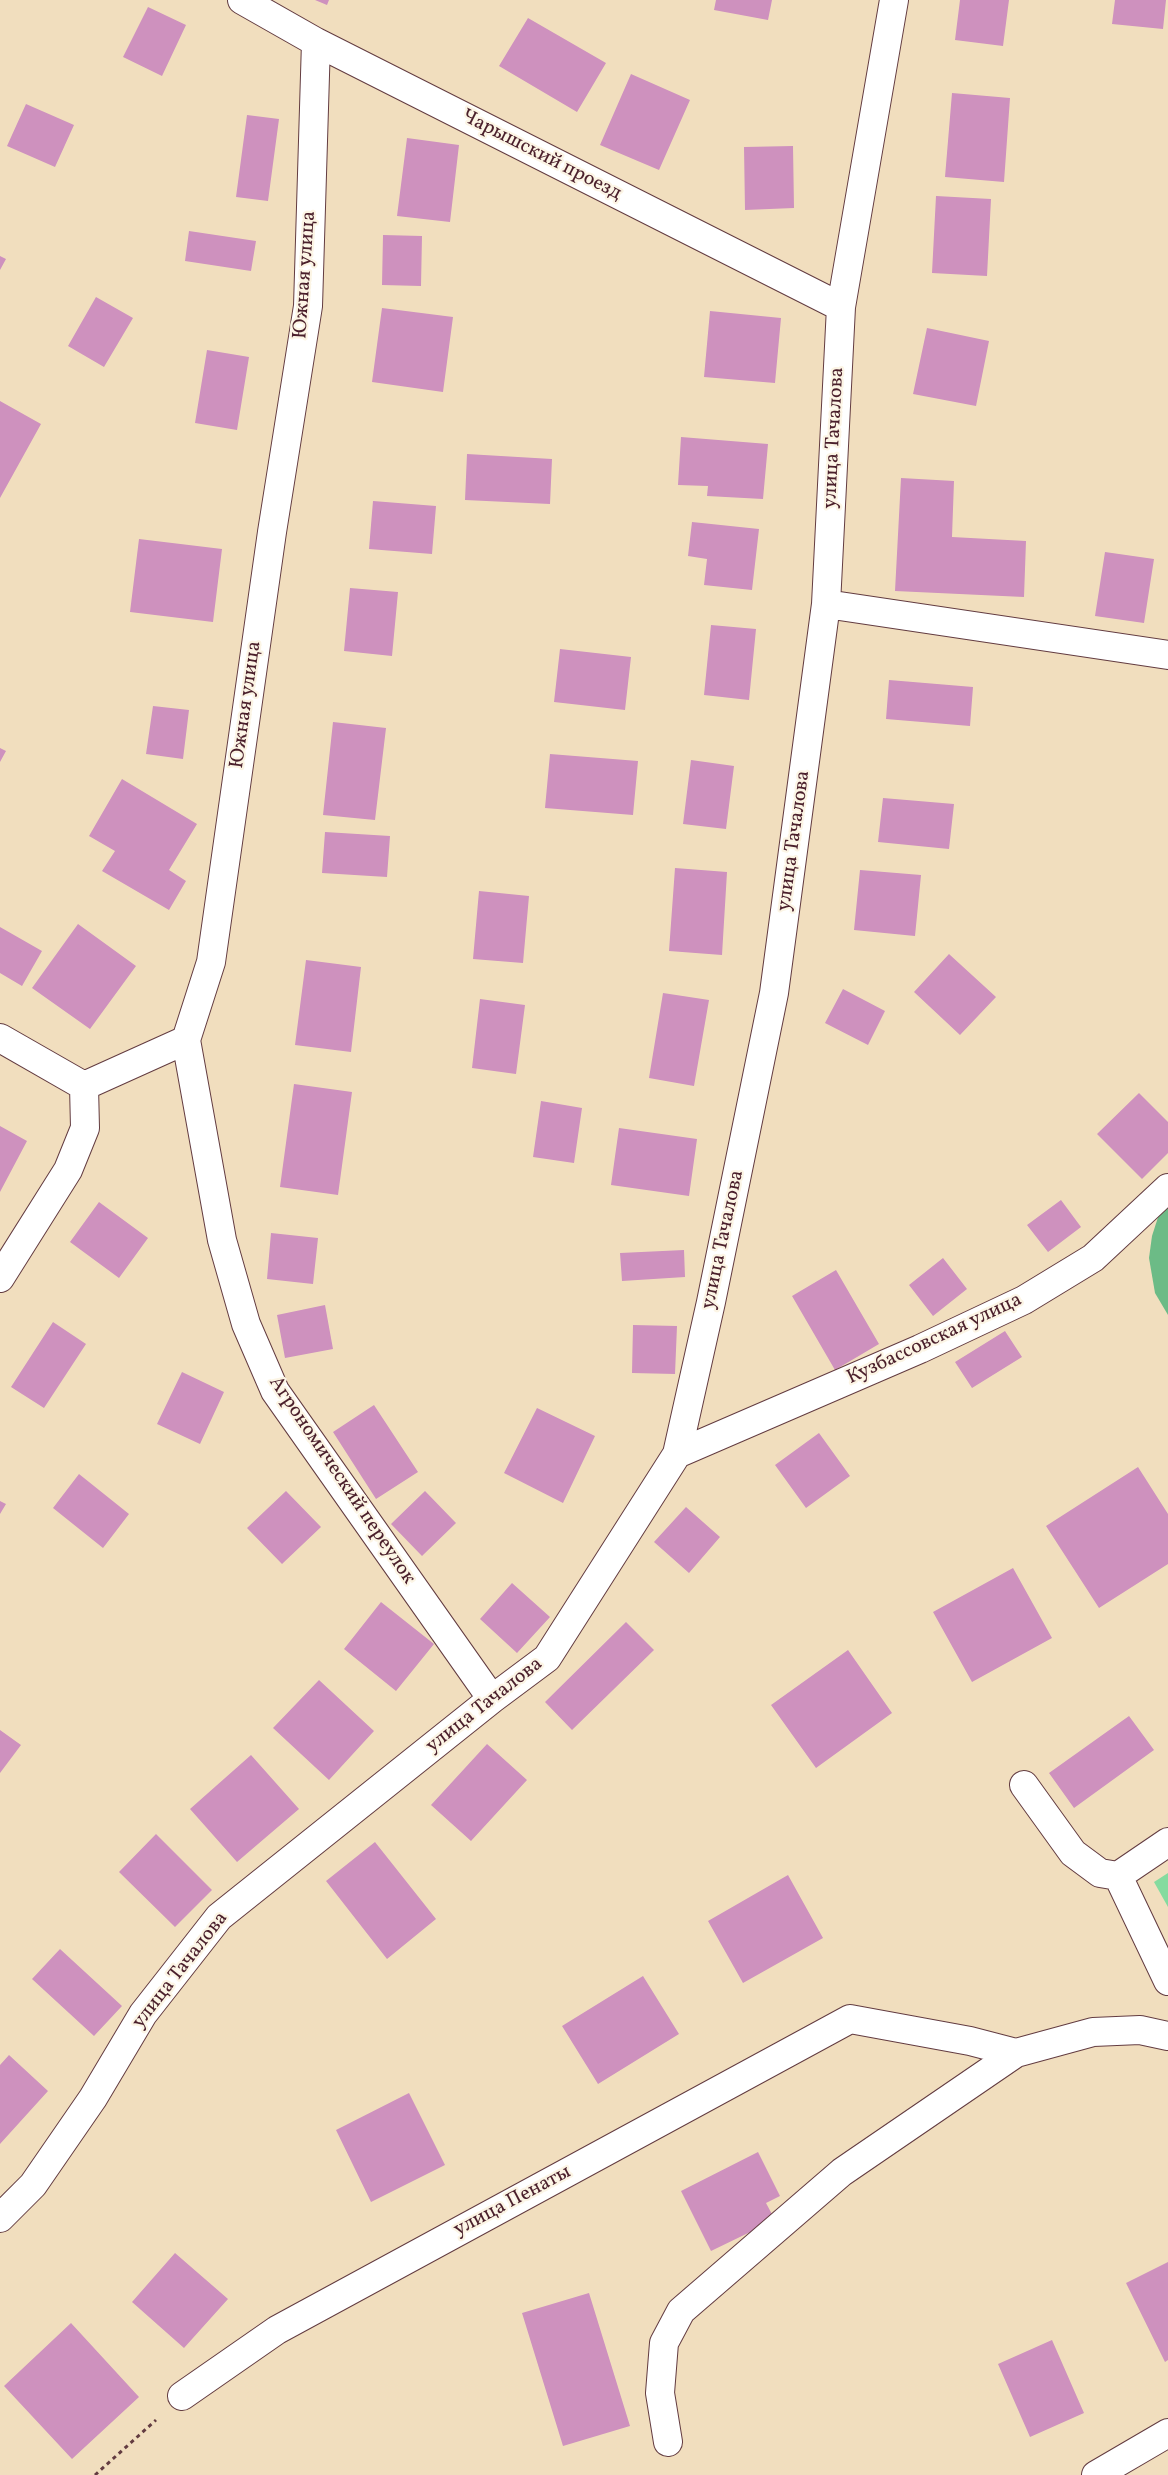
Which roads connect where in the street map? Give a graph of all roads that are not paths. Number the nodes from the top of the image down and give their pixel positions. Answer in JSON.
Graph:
{"nodes":[{"id":1,"x":242,"y":0,"type":"edge"},
{"id":2,"x":894,"y":0,"type":"edge"},
{"id":3,"x":316,"y":42,"type":"junction"},
{"id":4,"x":841,"y":307,"type":"junction"},
{"id":5,"x":826,"y":604,"type":"junction"},
{"id":6,"x":1168,"y":655,"type":"edge"},
{"id":7,"x":0,"y":1038,"type":"edge"},
{"id":8,"x":186,"y":1040,"type":"junction"},
{"id":9,"x":84,"y":1086,"type":"junction"},
{"id":10,"x":1168,"y":1188,"type":"edge"},
{"id":11,"x":0,"y":1278,"type":"edge"},
{"id":12,"x":677,"y":1454,"type":"junction"},
{"id":13,"x":492,"y":1699,"type":"junction"},
{"id":14,"x":1024,"y":1785,"type":"dead end"},
{"id":15,"x":1168,"y":1842,"type":"edge"},
{"id":16,"x":1118,"y":1876,"type":"junction"},
{"id":17,"x":1168,"y":1981,"type":"edge"},
{"id":18,"x":1168,"y":2036,"type":"edge"},
{"id":19,"x":1016,"y":2053,"type":"junction"},
{"id":20,"x":0,"y":2218,"type":"edge"},
{"id":21,"x":182,"y":2396,"type":"road end"},
{"id":22,"x":1168,"y":2433,"type":"edge"},
{"id":23,"x":668,"y":2442,"type":"dead end"},
{"id":24,"x":1096,"y":2475,"type":"edge"}],
"edges":[{"from":1,"to":3,"type":"street","name":"Чарышский проезд"},
{"from":2,"to":4,"type":"street","name":"улица Тачалова"},
{"from":3,"to":4,"type":"street","name":"Чарышский проезд"},
{"from":3,"to":8,"type":"street","name":"Южная улица"},
{"from":4,"to":5,"type":"street","name":"улица Тачалова"},
{"from":5,"to":6,"type":"street"},
{"from":5,"to":12,"type":"street","name":"улица Тачалова"},
{"from":7,"to":9,"type":"street"},
{"from":8,"to":9,"type":"street"},
{"from":8,"to":13,"type":"street","name":"Агрономический переулок"},
{"from":9,"to":11,"type":"street"},
{"from":10,"to":12,"type":"street","name":"Кузбассовская улица"},
{"from":12,"to":13,"type":"street","name":"улица Тачалова"},
{"from":13,"to":20,"type":"street","name":"улица Тачалова"},
{"from":14,"to":16,"type":"street"},
{"from":15,"to":16,"type":"street"},
{"from":16,"to":17,"type":"street"},
{"from":18,"to":19,"type":"street"},
{"from":19,"to":21,"type":"street","name":"улица Пенаты"},
{"from":19,"to":23,"type":"street"},
{"from":22,"to":24,"type":"street"}]}
